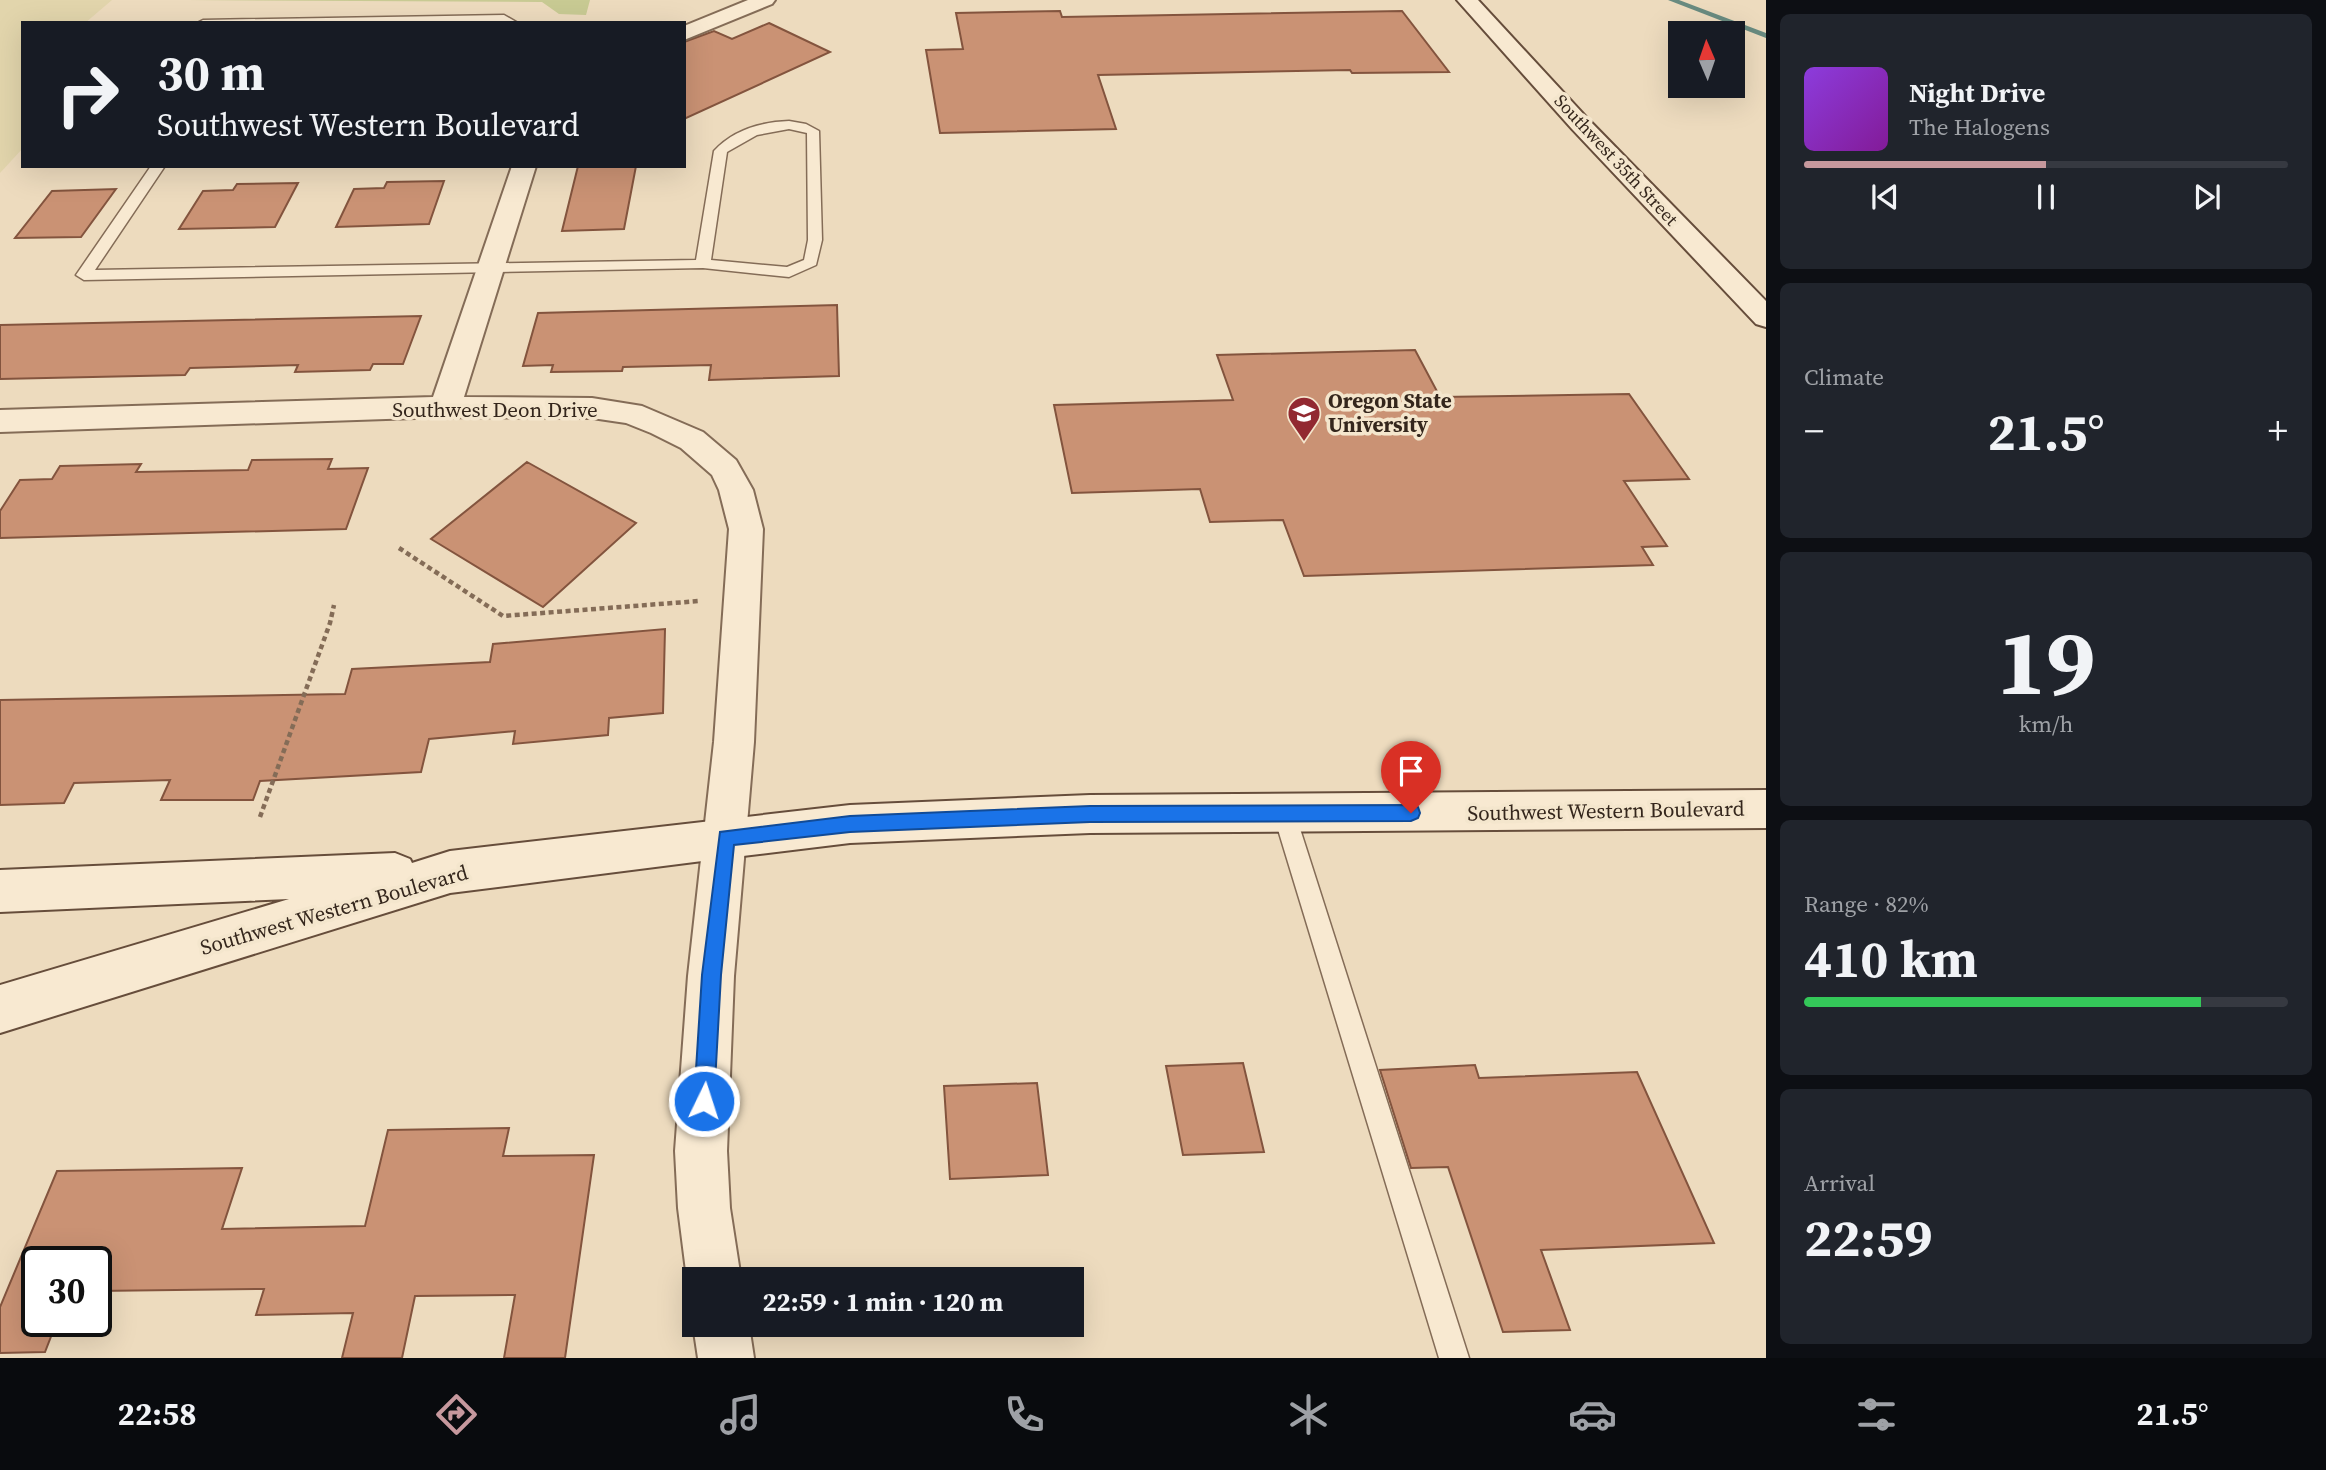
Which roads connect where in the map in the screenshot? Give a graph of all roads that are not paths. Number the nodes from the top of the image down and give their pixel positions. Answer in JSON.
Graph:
{"nodes":[{"id":1,"x":765,"y":0,"type":"edge"},
{"id":2,"x":1467,"y":0,"type":"edge"},
{"id":3,"x":323,"y":21,"type":"edge"},
{"id":4,"x":509,"y":21,"type":"edge"},
{"id":5,"x":686,"y":33,"type":"edge"},
{"id":6,"x":157,"y":168,"type":"edge"},
{"id":7,"x":523,"y":168,"type":"edge"},
{"id":8,"x":703,"y":264,"type":"junction"},
{"id":9,"x":492,"y":269,"type":"junction"},
{"id":10,"x":1766,"y":318,"type":"edge"},
{"id":11,"x":445,"y":407,"type":"junction"},
{"id":12,"x":0,"y":421,"type":"edge"},
{"id":13,"x":1766,"y":809,"type":"edge"},
{"id":14,"x":1283,"y":813,"type":"junction"},
{"id":15,"x":726,"y":838,"type":"junction"},
{"id":16,"x":450,"y":872,"type":"junction"},
{"id":17,"x":0,"y":891,"type":"edge"},
{"id":18,"x":0,"y":1009,"type":"edge"},
{"id":19,"x":712,"y":1267,"type":"edge"},
{"id":20,"x":723,"y":1337,"type":"edge"},
{"id":21,"x":726,"y":1358,"type":"edge"},
{"id":22,"x":1454,"y":1358,"type":"edge"}],
"edges":[{"from":1,"to":5,"type":"street"},
{"from":2,"to":10,"type":"street","name":"Southwest 35th Street"},
{"from":3,"to":4,"type":"lane"},
{"from":6,"to":9,"type":"lane"},
{"from":7,"to":9,"type":"street"},
{"from":8,"to":8,"type":"lane"},
{"from":8,"to":9,"type":"lane"},
{"from":9,"to":11,"type":"street"},
{"from":11,"to":12,"type":"street","name":"Southwest Deon Drive"},
{"from":11,"to":15,"type":"street","name":"Southwest Deon Drive"},
{"from":13,"to":14,"type":"street","name":"Southwest Western Boulevard"},
{"from":14,"to":15,"type":"street","name":"Southwest Western Boulevard"},
{"from":14,"to":22,"type":"lane"},
{"from":15,"to":16,"type":"street","name":"Southwest Western Boulevard"},
{"from":15,"to":19,"type":"street","name":"Southwest Deon Drive"},
{"from":16,"to":17,"type":"street"},
{"from":16,"to":18,"type":"street","name":"Southwest Western Boulevard"},
{"from":20,"to":21,"type":"street"}]}
